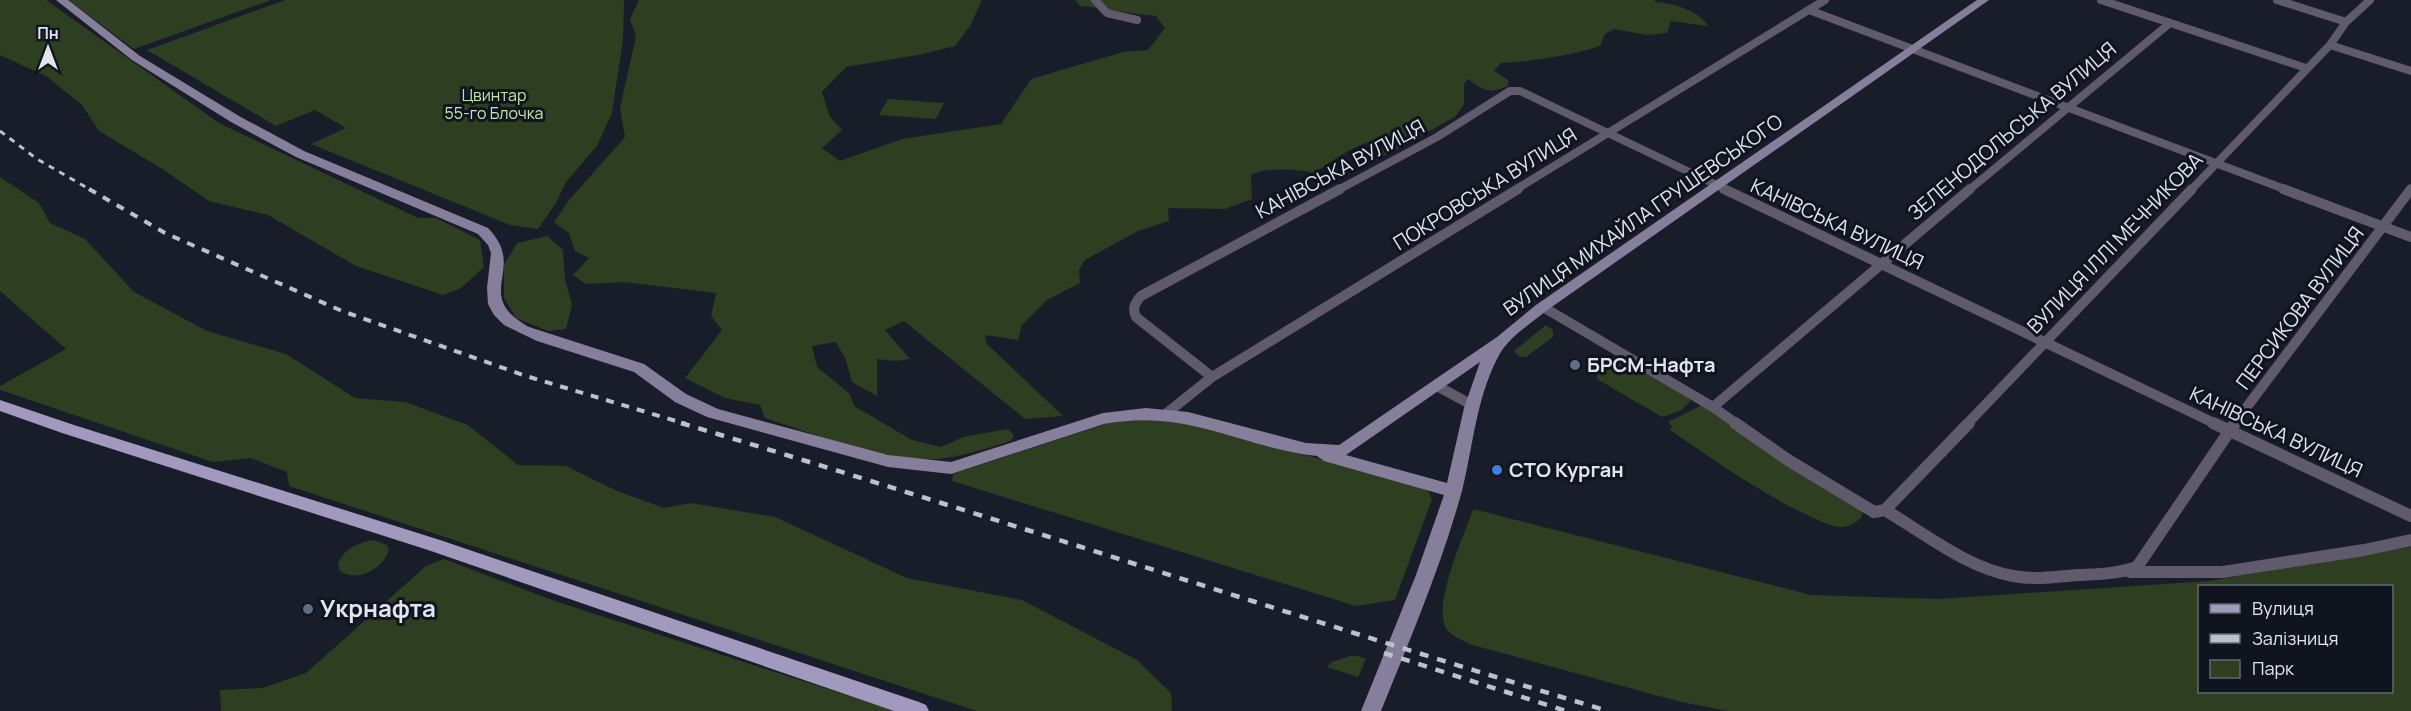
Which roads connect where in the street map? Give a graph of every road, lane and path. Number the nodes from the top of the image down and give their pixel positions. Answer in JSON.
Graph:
{"nodes":[{"id":1,"x":61,"y":0,"type":"edge"},
{"id":2,"x":1095,"y":0,"type":"edge"},
{"id":3,"x":1825,"y":0,"type":"edge"},
{"id":4,"x":1984,"y":0,"type":"edge"},
{"id":5,"x":2101,"y":0,"type":"edge"},
{"id":6,"x":2277,"y":0,"type":"edge"},
{"id":7,"x":2370,"y":0,"type":"edge"},
{"id":8,"x":1809,"y":10,"type":"junction"},
{"id":9,"x":1137,"y":20,"type":"dead end"},
{"id":10,"x":2346,"y":22,"type":"junction"},
{"id":11,"x":2170,"y":23,"type":"junction"},
{"id":12,"x":2330,"y":45,"type":"junction"},
{"id":13,"x":1913,"y":50,"type":"junction"},
{"id":14,"x":2306,"y":68,"type":"junction"},
{"id":15,"x":2411,"y":71,"type":"edge"},
{"id":16,"x":2066,"y":108,"type":"junction"},
{"id":17,"x":1608,"y":134,"type":"junction"},
{"id":18,"x":2216,"y":164,"type":"junction"},
{"id":19,"x":1716,"y":187,"type":"junction"},
{"id":20,"x":2411,"y":189,"type":"edge"},
{"id":21,"x":2385,"y":227,"type":"junction"},
{"id":22,"x":2411,"y":237,"type":"edge"},
{"id":23,"x":1880,"y":264,"type":"junction"},
{"id":24,"x":1543,"y":307,"type":"junction"},
{"id":25,"x":1500,"y":341,"type":"junction"},
{"id":26,"x":2044,"y":343,"type":"junction"},
{"id":27,"x":1212,"y":378,"type":"junction"},
{"id":28,"x":1437,"y":386,"type":"junction"},
{"id":29,"x":0,"y":405,"type":"edge"},
{"id":30,"x":1472,"y":405,"type":"junction"},
{"id":31,"x":1713,"y":407,"type":"junction"},
{"id":32,"x":1167,"y":413,"type":"junction"},
{"id":33,"x":2230,"y":429,"type":"junction"},
{"id":34,"x":1312,"y":452,"type":"junction"},
{"id":35,"x":1453,"y":491,"type":"junction"},
{"id":36,"x":1885,"y":510,"type":"junction"},
{"id":37,"x":2411,"y":516,"type":"edge"},
{"id":38,"x":2411,"y":540,"type":"edge"},
{"id":39,"x":2123,"y":572,"type":"junction"},
{"id":40,"x":919,"y":711,"type":"edge"},
{"id":41,"x":1371,"y":711,"type":"edge"}],
"edges":[{"from":1,"to":32,"type":"street"},
{"from":2,"to":9,"type":"street"},
{"from":3,"to":8,"type":"street","name":"ПОКРОВСЬКА ВУЛИЦЯ"},
{"from":4,"to":13,"type":"street","name":"ВУЛИЦЯ МИХАЙЛА ГРУШЕВСЬКОГО"},
{"from":5,"to":11,"type":"street"},
{"from":6,"to":10,"type":"street"},
{"from":7,"to":10,"type":"street","name":"ВУЛИЦЯ ІЛЛІ МЕЧНИКОВА"},
{"from":8,"to":13,"type":"street"},
{"from":8,"to":17,"type":"street","name":"ПОКРОВСЬКА ВУЛИЦЯ"},
{"from":10,"to":12,"type":"street","name":"ВУЛИЦЯ ІЛЛІ МЕЧНИКОВА"},
{"from":11,"to":14,"type":"street"},
{"from":11,"to":16,"type":"street","name":"ЗЕЛЕНОДОЛЬСЬКА ВУЛИЦЯ"},
{"from":12,"to":14,"type":"street","name":"ВУЛИЦЯ ІЛЛІ МЕЧНИКОВА"},
{"from":12,"to":15,"type":"street"},
{"from":13,"to":16,"type":"street"},
{"from":13,"to":19,"type":"street","name":"ВУЛИЦЯ МИХАЙЛА ГРУШЕВСЬКОГО"},
{"from":14,"to":18,"type":"street","name":"ВУЛИЦЯ ІЛЛІ МЕЧНИКОВА"},
{"from":16,"to":18,"type":"street"},
{"from":16,"to":23,"type":"street","name":"ЗЕЛЕНОДОЛЬСЬКА ВУЛИЦЯ"},
{"from":17,"to":19,"type":"street","name":"КАНІВСЬКА ВУЛИЦЯ"},
{"from":17,"to":27,"type":"street","name":"ПОКРОВСЬКА ВУЛИЦЯ"},
{"from":17,"to":27,"type":"street","name":"КАНІВСЬКА ВУЛИЦЯ"},
{"from":18,"to":21,"type":"street"},
{"from":18,"to":26,"type":"street","name":"ВУЛИЦЯ ІЛЛІ МЕЧНИКОВА"},
{"from":19,"to":23,"type":"street","name":"КАНІВСЬКА ВУЛИЦЯ"},
{"from":19,"to":24,"type":"street","name":"ВУЛИЦЯ МИХАЙЛА ГРУШЕВСЬКОГО"},
{"from":20,"to":21,"type":"street","name":"ПЕРСИКОВА ВУЛИЦЯ"},
{"from":21,"to":22,"type":"street"},
{"from":21,"to":33,"type":"street","name":"ПЕРСИКОВА ВУЛИЦЯ"},
{"from":23,"to":26,"type":"street","name":"КАНІВСЬКА ВУЛИЦЯ"},
{"from":23,"to":31,"type":"street","name":"ЗЕЛЕНОДОЛЬСЬКА ВУЛИЦЯ"},
{"from":24,"to":25,"type":"street","name":"ВУЛИЦЯ МИХАЙЛА ГРУШЕВСЬКОГО"},
{"from":24,"to":31,"type":"street"},
{"from":25,"to":28,"type":"street"},
{"from":25,"to":30,"type":"street","name":"ВУЛИЦЯ МИХАЙЛА ГРУШЕВСЬКОГО"},
{"from":26,"to":33,"type":"street","name":"КАНІВСЬКА ВУЛИЦЯ"},
{"from":26,"to":36,"type":"street","name":"ВУЛИЦЯ ІЛЛІ МЕЧНИКОВА"},
{"from":27,"to":32,"type":"street","name":"ПОКРОВСЬКА ВУЛИЦЯ"},
{"from":28,"to":30,"type":"street"},
{"from":28,"to":34,"type":"street"},
{"from":29,"to":40,"type":"main road"},
{"from":30,"to":35,"type":"street","name":"ВУЛИЦЯ МИХАЙЛА ГРУШЕВСЬКОГО"},
{"from":31,"to":36,"type":"street"},
{"from":32,"to":34,"type":"street"},
{"from":33,"to":37,"type":"street","name":"КАНІВСЬКА ВУЛИЦЯ"},
{"from":33,"to":39,"type":"street","name":"ПЕРСИКОВА ВУЛИЦЯ"},
{"from":34,"to":35,"type":"street"},
{"from":35,"to":41,"type":"street","name":"ВУЛИЦЯ МИХАЙЛА ГРУШЕВСЬКОГО"},
{"from":36,"to":39,"type":"street"},
{"from":38,"to":39,"type":"street"}]}
